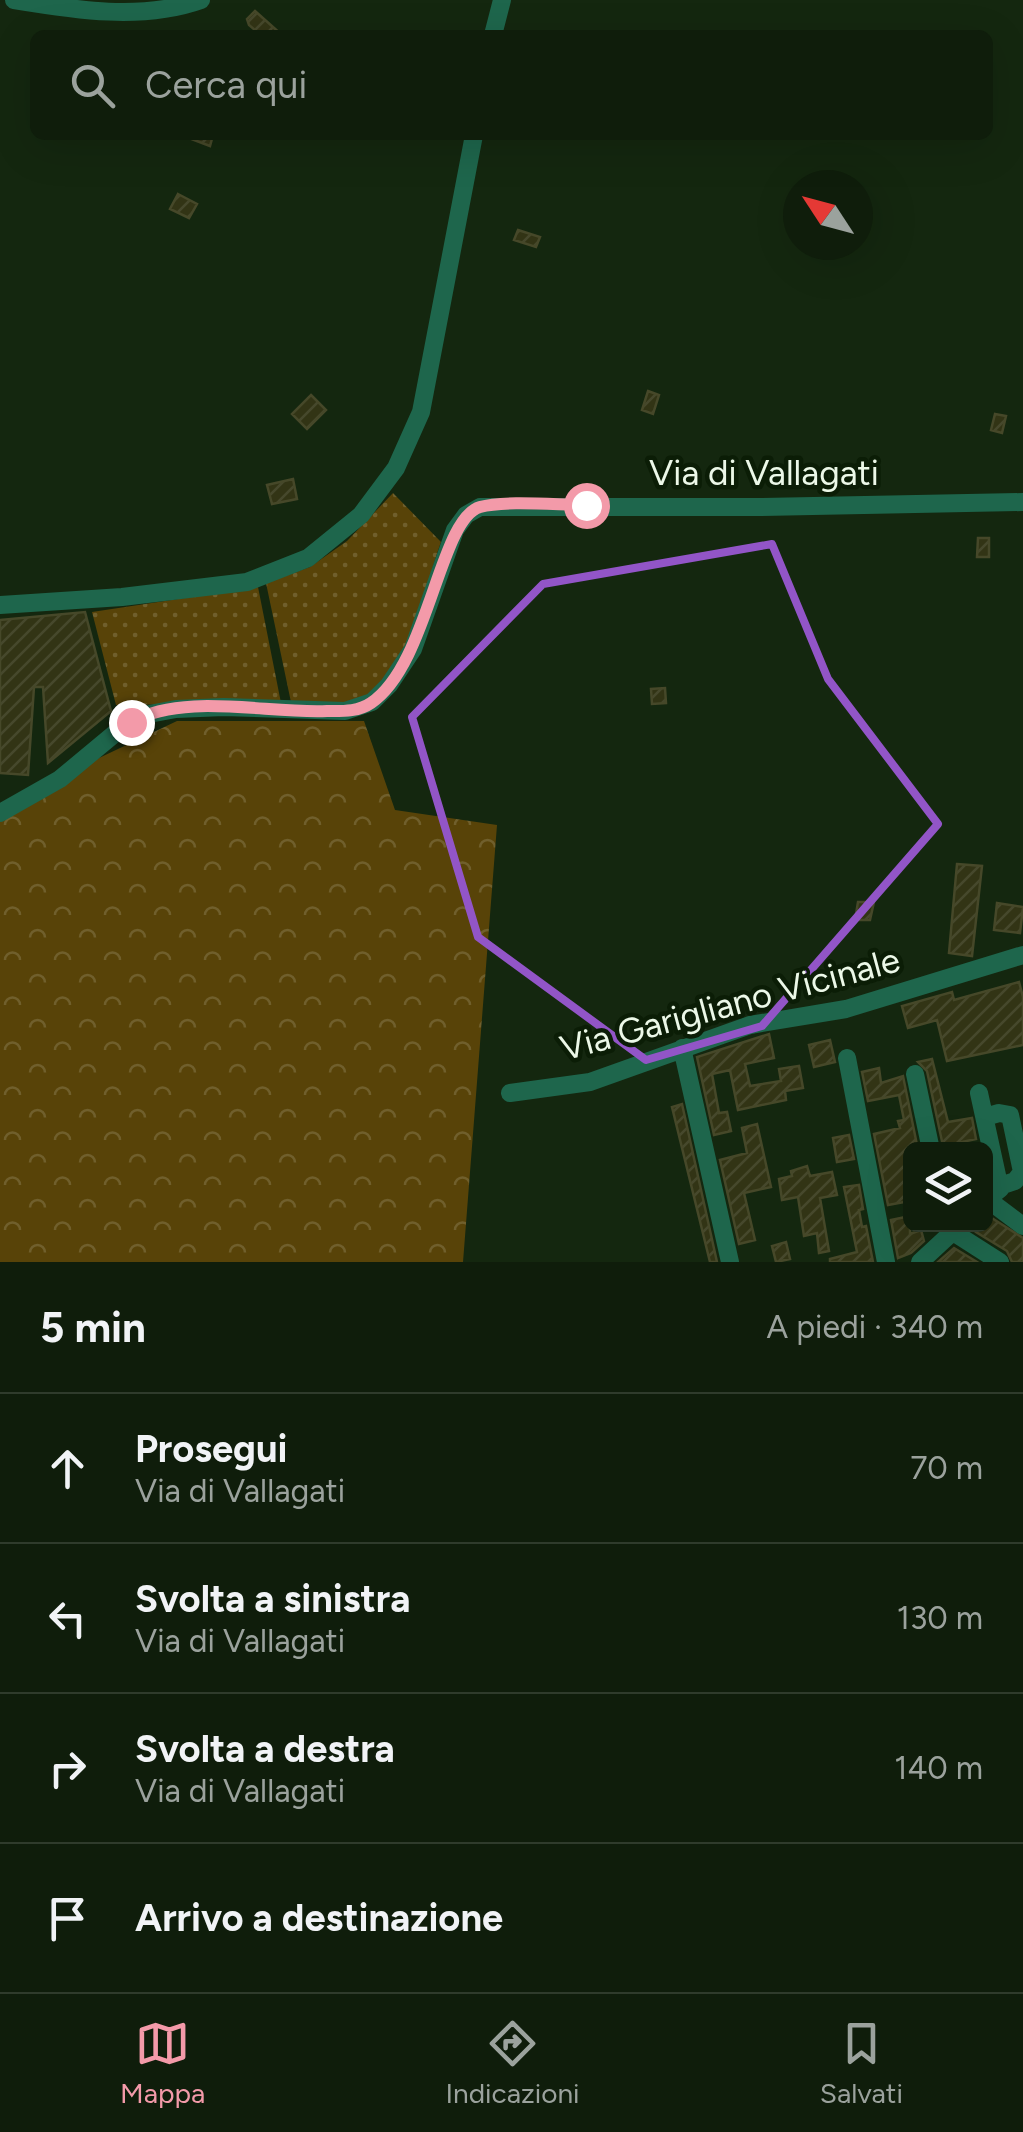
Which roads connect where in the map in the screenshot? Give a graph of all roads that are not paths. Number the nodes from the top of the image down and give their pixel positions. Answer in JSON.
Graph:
{"nodes":[{"id":1,"x":14,"y":0,"type":"edge"},
{"id":2,"x":201,"y":0,"type":"edge"},
{"id":3,"x":502,"y":0,"type":"edge"},
{"id":4,"x":494,"y":30,"type":"edge"},
{"id":5,"x":473,"y":140,"type":"edge"},
{"id":6,"x":1023,"y":502,"type":"edge"},
{"id":7,"x":0,"y":605,"type":"edge"},
{"id":8,"x":0,"y":813,"type":"edge"},
{"id":9,"x":1023,"y":955,"type":"edge"},
{"id":10,"x":682,"y":1048,"type":"junction"},
{"id":11,"x":847,"y":1058,"type":"dead end"},
{"id":12,"x":915,"y":1074,"type":"dead end"},
{"id":13,"x":510,"y":1093,"type":"dead end"},
{"id":14,"x":980,"y":1093,"type":"dead end"},
{"id":15,"x":928,"y":1142,"type":"edge"},
{"id":16,"x":987,"y":1142,"type":"edge"},
{"id":17,"x":993,"y":1197,"type":"edge"},
{"id":18,"x":1023,"y":1226,"type":"edge"},
{"id":19,"x":950,"y":1232,"type":"edge"},
{"id":20,"x":955,"y":1232,"type":"edge"},
{"id":21,"x":730,"y":1262,"type":"edge"},
{"id":22,"x":886,"y":1262,"type":"edge"},
{"id":23,"x":920,"y":1262,"type":"edge"},
{"id":24,"x":1000,"y":1262,"type":"edge"}],
"edges":[{"from":1,"to":2,"type":"street"},
{"from":3,"to":4,"type":"street"},
{"from":5,"to":7,"type":"street"},
{"from":6,"to":8,"type":"street","name":"Via di Vallagati"},
{"from":9,"to":10,"type":"street","name":"Via Garigliano Vicinale"},
{"from":10,"to":13,"type":"street","name":"Via Garigliano Vicinale"},
{"from":10,"to":21,"type":"street"},
{"from":11,"to":22,"type":"street"},
{"from":12,"to":15,"type":"street"},
{"from":14,"to":16,"type":"street"},
{"from":17,"to":18,"type":"street"},
{"from":19,"to":23,"type":"street"},
{"from":20,"to":24,"type":"street"}]}
